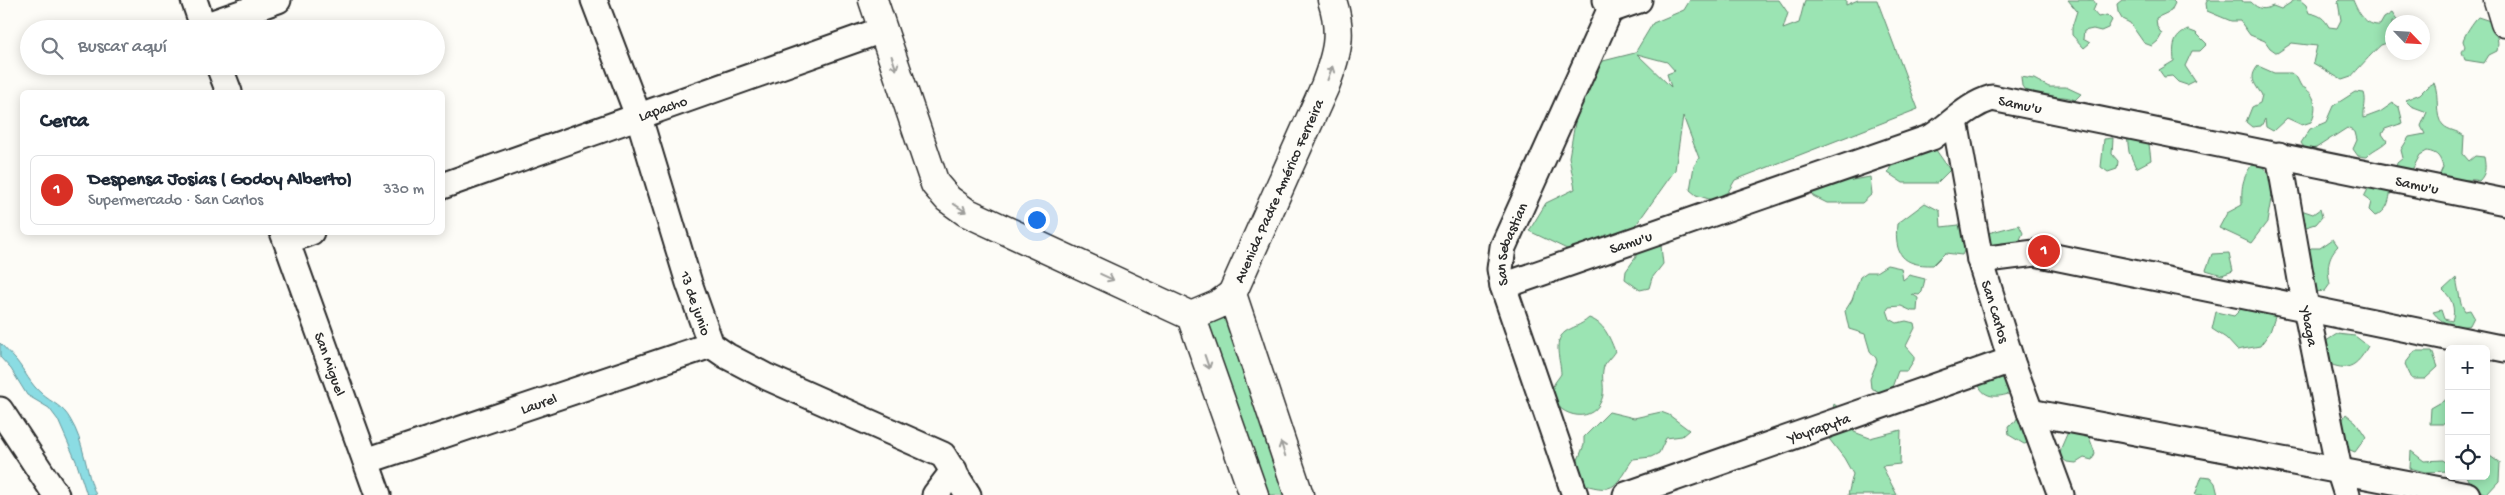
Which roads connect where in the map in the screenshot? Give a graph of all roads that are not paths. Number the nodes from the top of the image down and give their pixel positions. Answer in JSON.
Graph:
{"nodes":[{"id":1,"x":194,"y":0,"type":"edge"},
{"id":2,"x":278,"y":0,"type":"edge"},
{"id":3,"x":594,"y":0,"type":"edge"},
{"id":4,"x":873,"y":0,"type":"edge"},
{"id":5,"x":1332,"y":0,"type":"edge"},
{"id":6,"x":1639,"y":0,"type":"edge"},
{"id":7,"x":2498,"y":0,"type":"edge"},
{"id":8,"x":1608,"y":5,"type":"edge"},
{"id":9,"x":201,"y":20,"type":"edge"},
{"id":10,"x":225,"y":20,"type":"edge"},
{"id":11,"x":2505,"y":22,"type":"edge"},
{"id":12,"x":882,"y":30,"type":"junction"},
{"id":13,"x":222,"y":75,"type":"edge"},
{"id":14,"x":228,"y":90,"type":"edge"},
{"id":15,"x":640,"y":118,"type":"junction"},
{"id":16,"x":1955,"y":121,"type":"junction"},
{"id":17,"x":2279,"y":155,"type":"junction"},
{"id":18,"x":445,"y":185,"type":"edge"},
{"id":19,"x":2505,"y":202,"type":"edge"},
{"id":20,"x":285,"y":237,"type":"edge"},
{"id":21,"x":1980,"y":260,"type":"junction"},
{"id":22,"x":1503,"y":286,"type":"junction"},
{"id":23,"x":1232,"y":294,"type":"junction"},
{"id":24,"x":2306,"y":308,"type":"junction"},
{"id":25,"x":1191,"y":316,"type":"junction"},
{"id":26,"x":712,"y":345,"type":"junction"},
{"id":27,"x":2505,"y":349,"type":"edge"},
{"id":28,"x":2011,"y":360,"type":"junction"},
{"id":29,"x":0,"y":410,"type":"edge"},
{"id":30,"x":2030,"y":412,"type":"junction"},
{"id":31,"x":366,"y":461,"type":"junction"},
{"id":32,"x":954,"y":470,"type":"junction"},
{"id":33,"x":2339,"y":470,"type":"junction"},
{"id":34,"x":56,"y":495,"type":"edge"},
{"id":35,"x":378,"y":495,"type":"edge"},
{"id":36,"x":935,"y":495,"type":"edge"},
{"id":37,"x":968,"y":495,"type":"edge"},
{"id":38,"x":1254,"y":495,"type":"edge"},
{"id":39,"x":1298,"y":495,"type":"edge"},
{"id":40,"x":1575,"y":495,"type":"edge"},
{"id":41,"x":1626,"y":495,"type":"edge"},
{"id":42,"x":2061,"y":495,"type":"edge"},
{"id":43,"x":2347,"y":495,"type":"edge"},
{"id":44,"x":2467,"y":495,"type":"edge"}],
"edges":[{"from":1,"to":9,"type":"street"},
{"from":2,"to":10,"type":"street"},
{"from":3,"to":15,"type":"street","name":"13 de junio"},
{"from":4,"to":12,"type":"street"},
{"from":23,"to":5,"type":"street","name":"Avenida Padre Américo Ferreira","one_way":true},
{"from":6,"to":8,"type":"street"},
{"from":7,"to":11,"type":"street"},
{"from":8,"to":22,"type":"street","name":"San Sebastian"},
{"from":12,"to":15,"type":"street","name":"Lapacho"},
{"from":12,"to":25,"type":"street","one_way":true},
{"from":13,"to":14,"type":"street"},
{"from":15,"to":18,"type":"street","name":"Lapacho"},
{"from":15,"to":26,"type":"street","name":"13 de junio"},
{"from":16,"to":17,"type":"street","name":"Samu'u"},
{"from":16,"to":21,"type":"street","name":"San Carlos"},
{"from":16,"to":22,"type":"street","name":"Samu'u"},
{"from":17,"to":19,"type":"street","name":"Samu'u"},
{"from":17,"to":24,"type":"street","name":"Ybaga"},
{"from":20,"to":31,"type":"street","name":"San Miguel"},
{"from":21,"to":24,"type":"street"},
{"from":21,"to":28,"type":"street","name":"San Carlos"},
{"from":22,"to":40,"type":"street","name":"San Sebastian"},
{"from":23,"to":25,"type":"street"},
{"from":39,"to":23,"type":"street","name":"Avenida Padre Américo Ferreira","one_way":true},
{"from":24,"to":27,"type":"street"},
{"from":24,"to":33,"type":"street","name":"Ybaga"},
{"from":25,"to":38,"type":"street","one_way":true},
{"from":26,"to":31,"type":"street","name":"Laurel"},
{"from":26,"to":32,"type":"street","name":"13 de junio"},
{"from":28,"to":30,"type":"street","name":"San Carlos"},
{"from":28,"to":41,"type":"street","name":"Ybyrapyta"},
{"from":29,"to":34,"type":"street"},
{"from":30,"to":33,"type":"street"},
{"from":30,"to":42,"type":"street","name":"San Carlos"},
{"from":31,"to":35,"type":"street","name":"San Miguel"},
{"from":32,"to":36,"type":"street"},
{"from":32,"to":37,"type":"street","name":"13 de junio"},
{"from":33,"to":43,"type":"street","name":"Ybaga"},
{"from":33,"to":44,"type":"street"}]}
